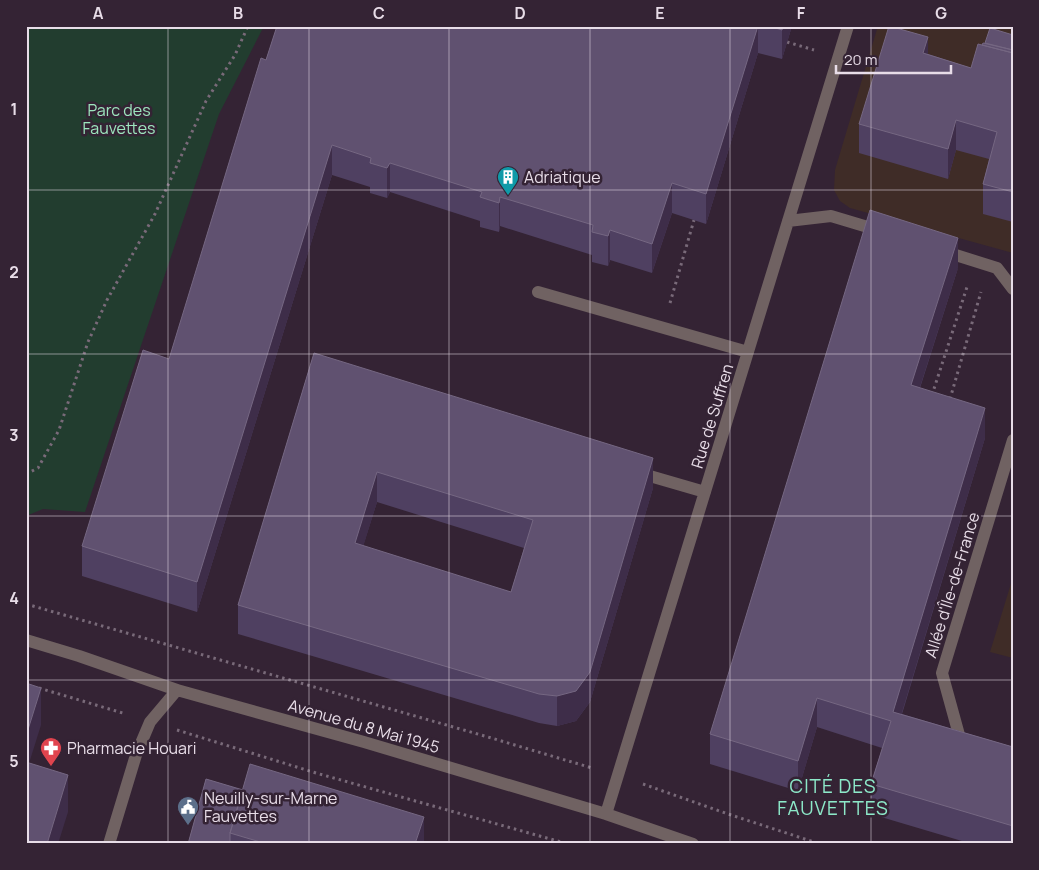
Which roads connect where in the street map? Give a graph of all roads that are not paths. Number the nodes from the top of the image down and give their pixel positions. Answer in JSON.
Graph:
{"nodes":[{"id":1,"x":848,"y":26,"type":"edge"},
{"id":2,"x":788,"y":221,"type":"junction"},
{"id":3,"x":896,"y":236,"type":"edge"},
{"id":4,"x":933,"y":248,"type":"edge"},
{"id":5,"x":1013,"y":289,"type":"edge"},
{"id":6,"x":538,"y":292,"type":"dead end"},
{"id":7,"x":748,"y":352,"type":"junction"},
{"id":8,"x":1013,"y":440,"type":"edge"},
{"id":9,"x":627,"y":469,"type":"edge"},
{"id":10,"x":705,"y":492,"type":"junction"},
{"id":11,"x":26,"y":640,"type":"edge"},
{"id":12,"x":177,"y":690,"type":"junction"},
{"id":13,"x":978,"y":750,"type":"edge"},
{"id":14,"x":606,"y":814,"type":"junction"},
{"id":15,"x":109,"y":844,"type":"edge"},
{"id":16,"x":693,"y":844,"type":"edge"}],
"edges":[{"from":1,"to":2,"type":"street","name":"Rue de Suffren"},
{"from":2,"to":3,"type":"street"},
{"from":2,"to":7,"type":"street","name":"Rue de Suffren"},
{"from":4,"to":5,"type":"street"},
{"from":6,"to":7,"type":"street"},
{"from":7,"to":10,"type":"street","name":"Rue de Suffren"},
{"from":8,"to":13,"type":"street","name":"Allée d'Île-de-France"},
{"from":9,"to":10,"type":"street"},
{"from":10,"to":14,"type":"street","name":"Rue de Suffren"},
{"from":11,"to":12,"type":"street","name":"Avenue du 8 Mai 1945"},
{"from":12,"to":14,"type":"street","name":"Avenue du 8 Mai 1945"},
{"from":12,"to":15,"type":"street"},
{"from":14,"to":16,"type":"street","name":"Avenue du 8 Mai 1945"}]}
